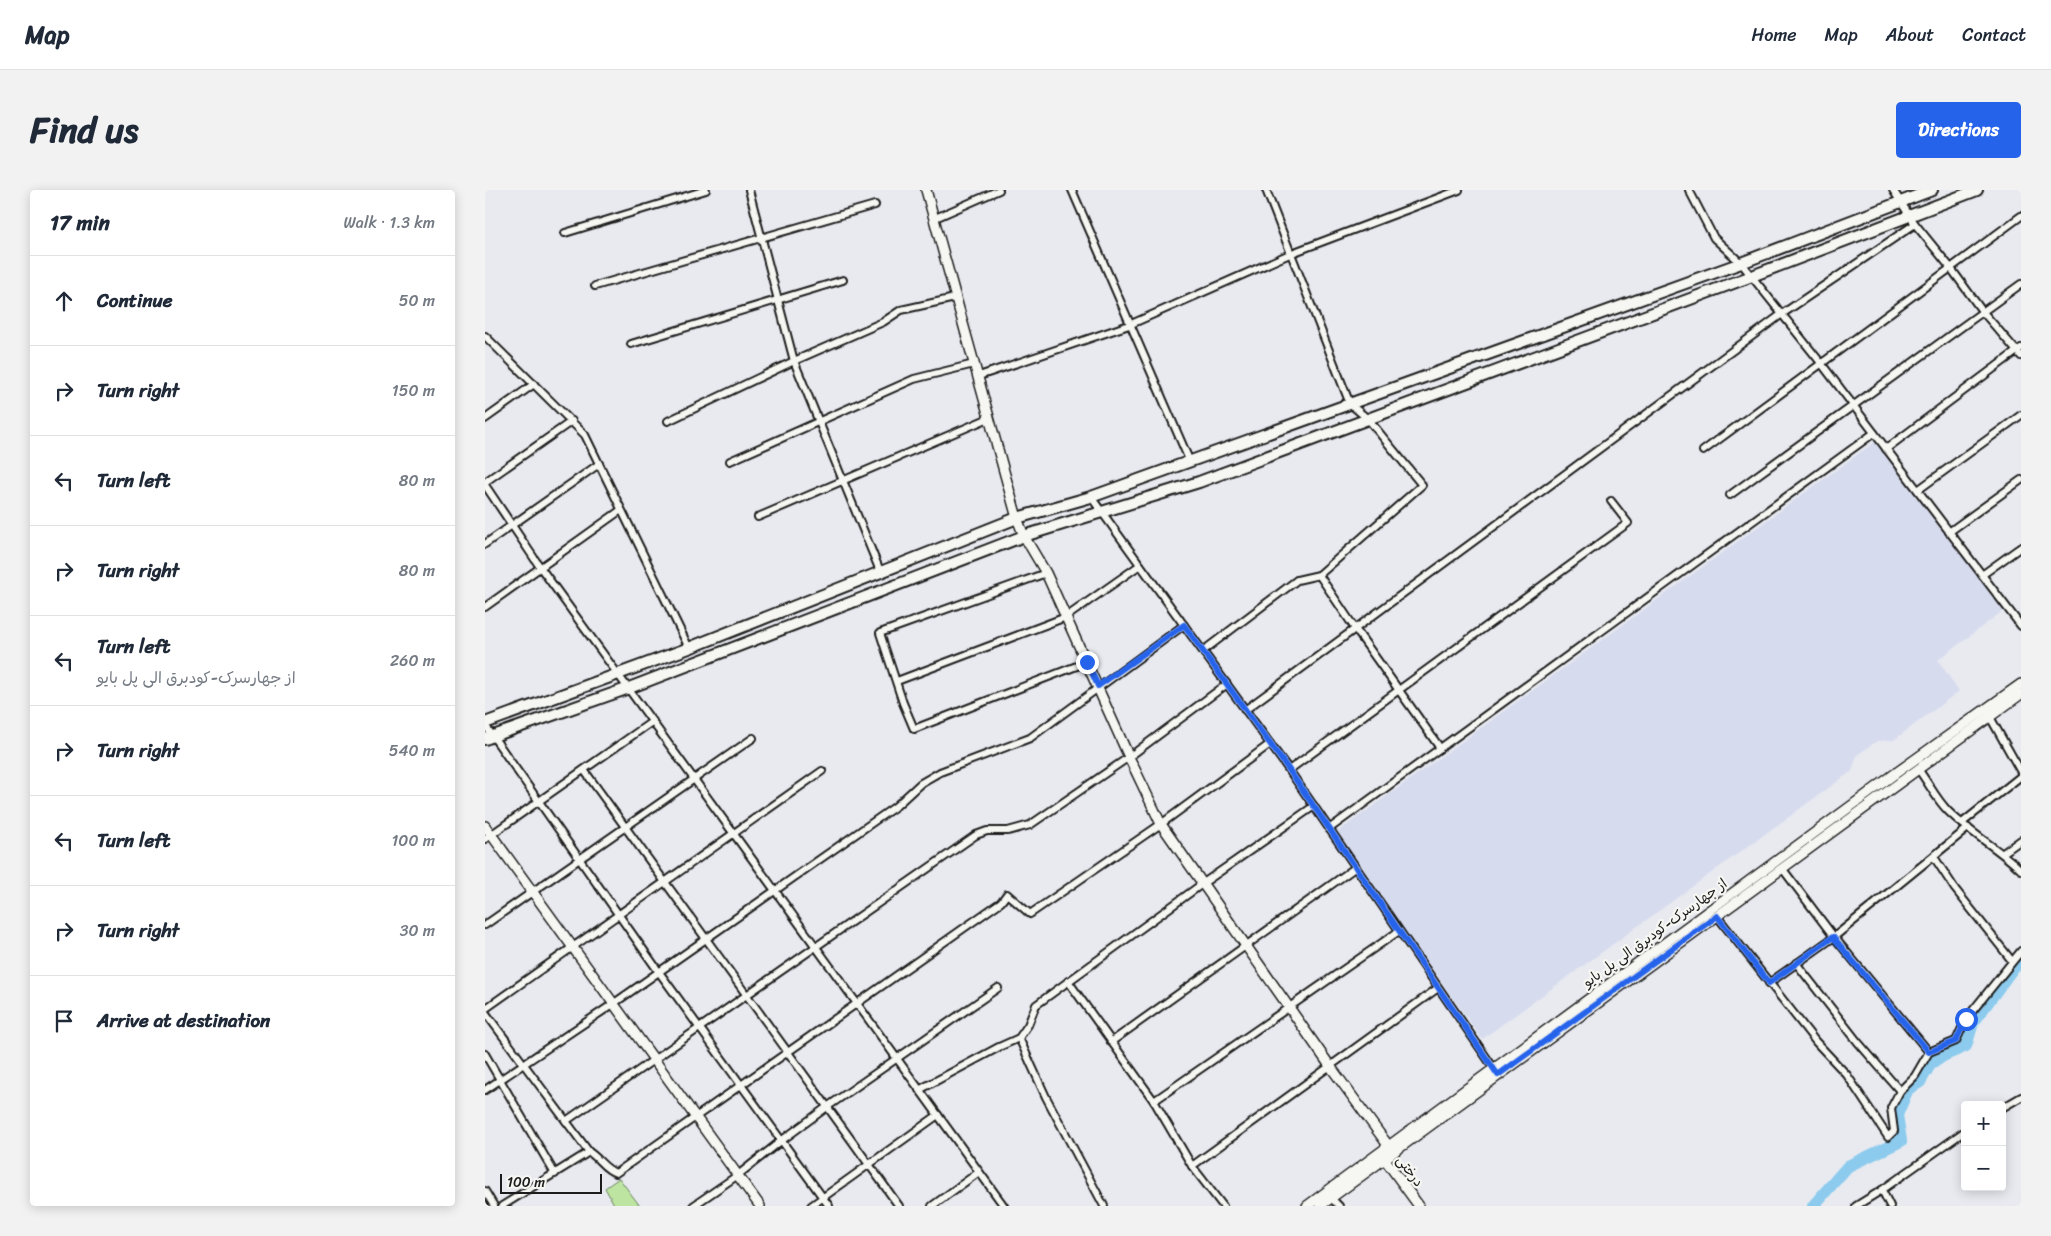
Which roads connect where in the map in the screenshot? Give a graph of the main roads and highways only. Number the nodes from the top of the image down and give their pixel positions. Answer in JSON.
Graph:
{"nodes":[{"id":1,"x":1932,"y":190,"type":"edge"},
{"id":2,"x":1977,"y":190,"type":"edge"},
{"id":3,"x":485,"y":724,"type":"edge"},
{"id":4,"x":489,"y":738,"type":"edge"}],
"edges":[{"from":1,"to":3,"type":"main road"},
{"from":2,"to":4,"type":"main road"}]}
